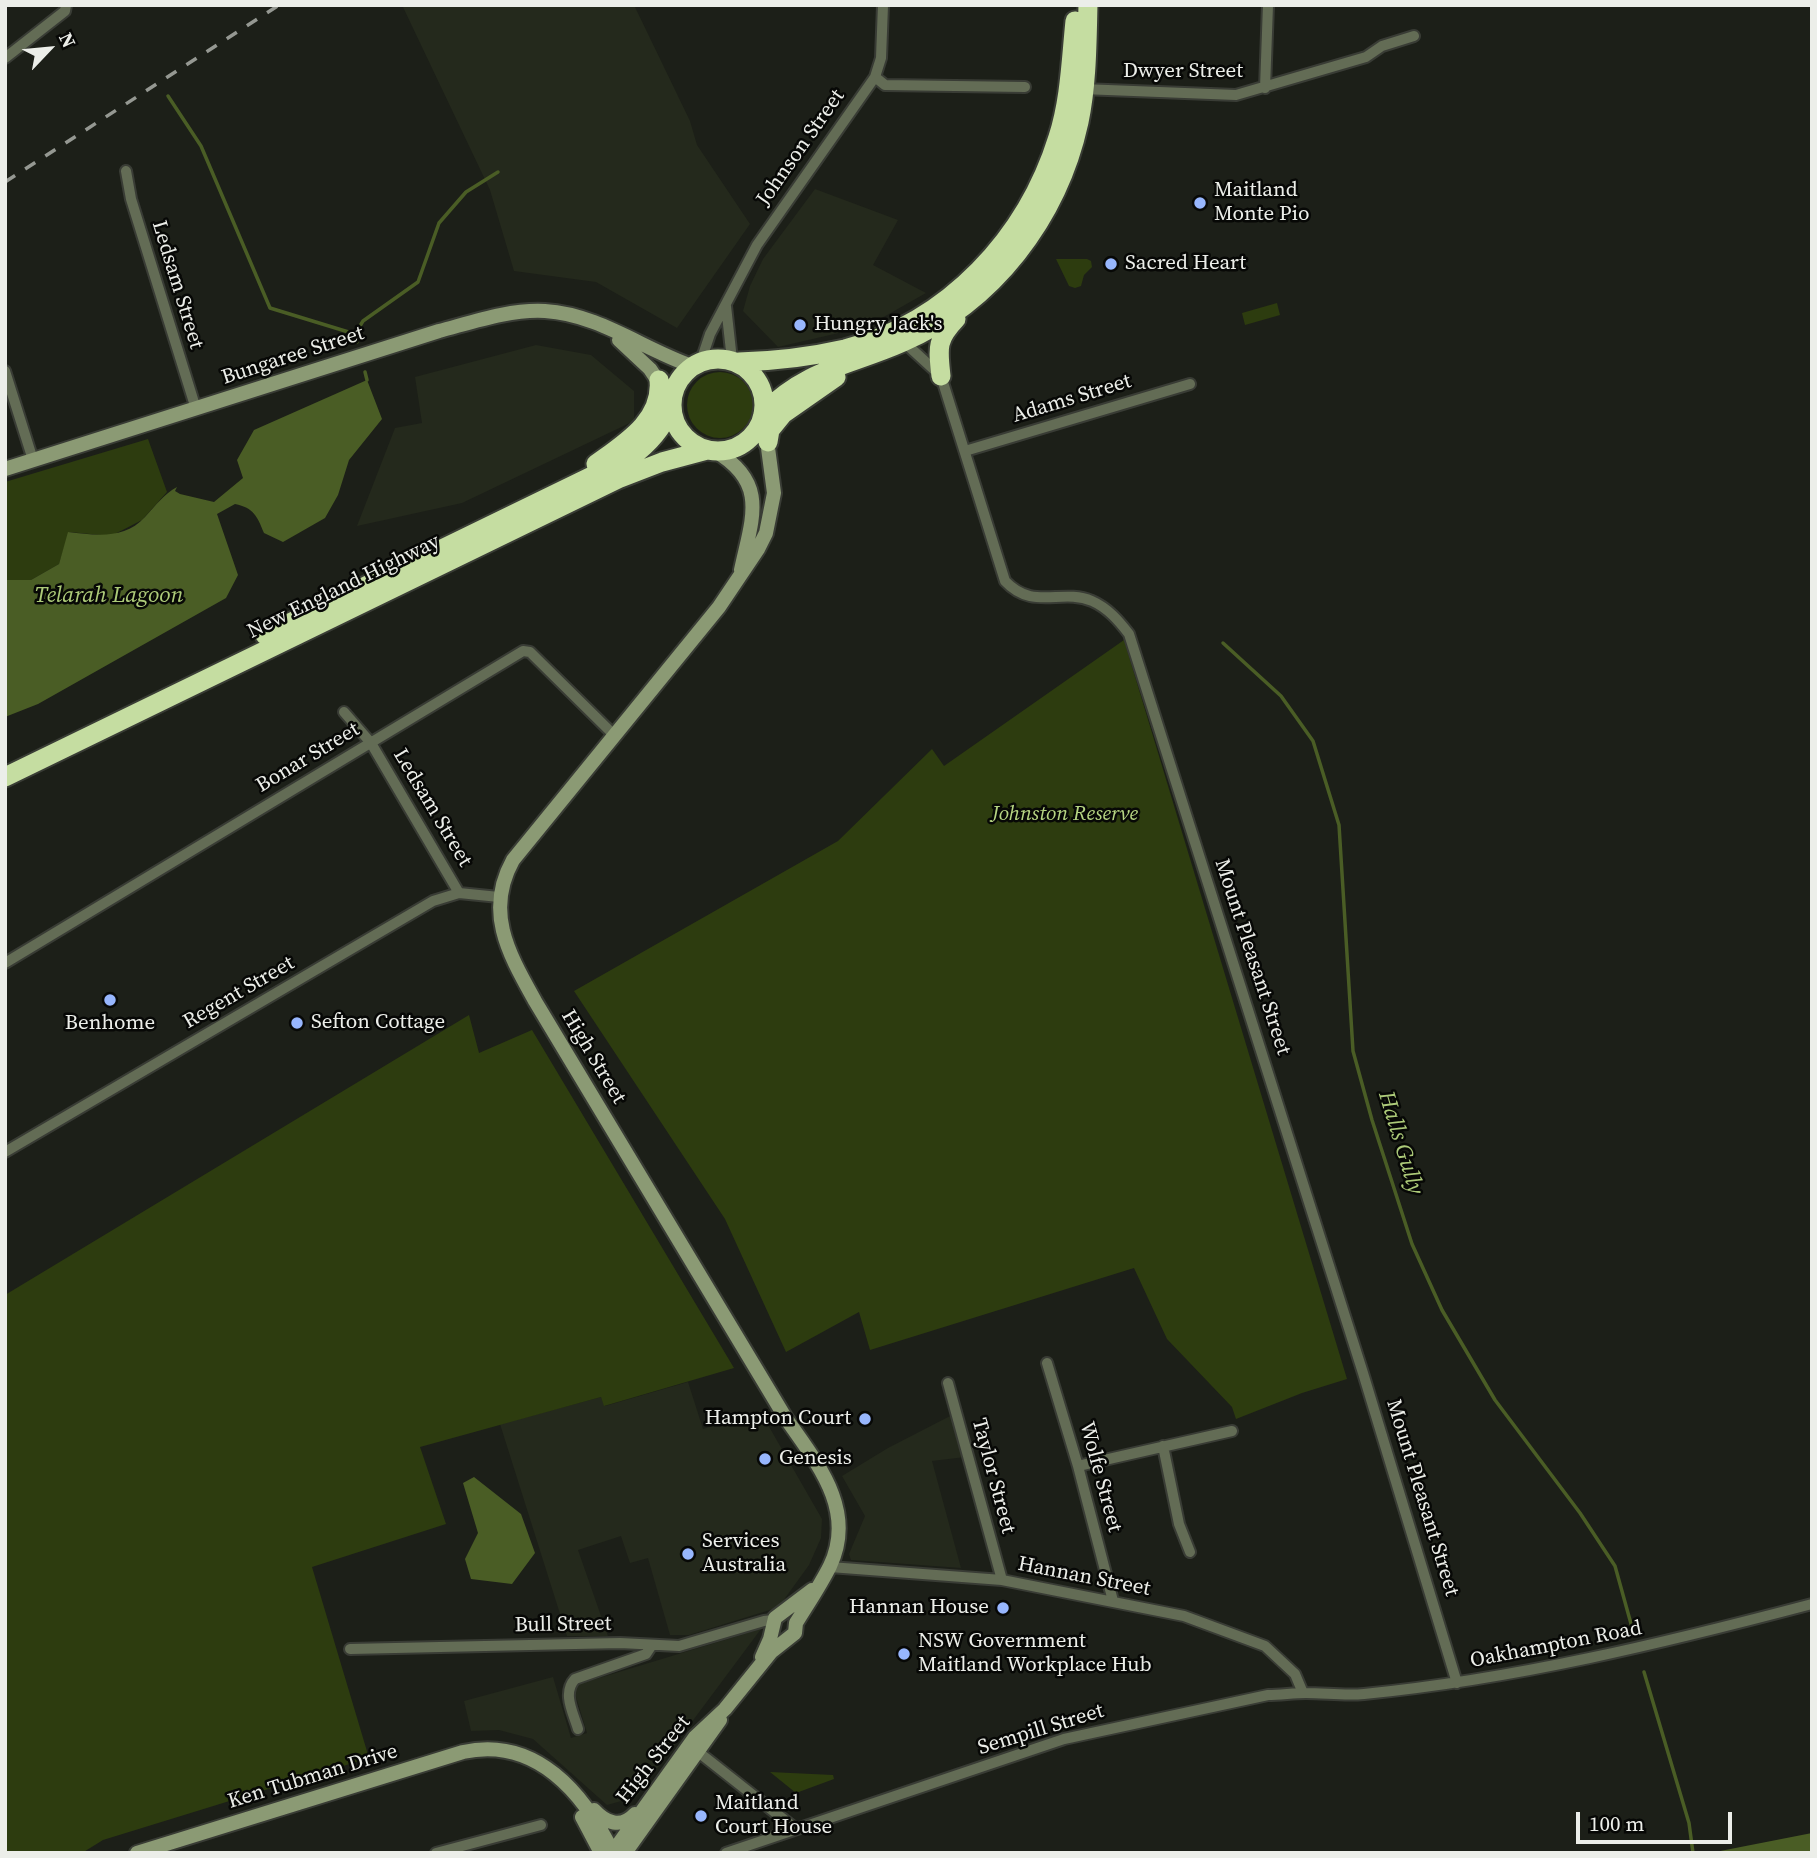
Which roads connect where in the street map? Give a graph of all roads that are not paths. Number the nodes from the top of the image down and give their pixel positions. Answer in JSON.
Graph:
{"nodes":[{"id":1,"x":883,"y":5,"type":"edge"},
{"id":2,"x":1076,"y":5,"type":"edge"},
{"id":3,"x":1088,"y":5,"type":"edge"},
{"id":4,"x":1268,"y":5,"type":"edge"},
{"id":5,"x":65,"y":8,"type":"edge"},
{"id":6,"x":1414,"y":36,"type":"dead end"},
{"id":7,"x":5,"y":58,"type":"edge"},
{"id":8,"x":875,"y":77,"type":"junction"},
{"id":9,"x":1025,"y":87,"type":"dead end"},
{"id":10,"x":1265,"y":88,"type":"junction"},
{"id":11,"x":1075,"y":89,"type":"junction"},
{"id":12,"x":126,"y":171,"type":"dead end"},
{"id":13,"x":978,"y":295,"type":"junction"},
{"id":14,"x":726,"y":306,"type":"junction"},
{"id":15,"x":596,"y":323,"type":"junction"},
{"id":16,"x":904,"y":342,"type":"junction"},
{"id":17,"x":879,"y":351,"type":"junction"},
{"id":18,"x":735,"y":361,"type":"junction"},
{"id":19,"x":696,"y":364,"type":"junction"},
{"id":20,"x":5,"y":371,"type":"edge"},
{"id":21,"x":941,"y":376,"type":"junction"},
{"id":22,"x":659,"y":380,"type":"junction"},
{"id":23,"x":1189,"y":384,"type":"dead end"},
{"id":24,"x":672,"y":405,"type":"junction"},
{"id":25,"x":196,"y":409,"type":"junction"},
{"id":26,"x":763,"y":416,"type":"junction"},
{"id":27,"x":768,"y":442,"type":"junction"},
{"id":28,"x":711,"y":450,"type":"junction"},
{"id":29,"x":965,"y":451,"type":"junction"},
{"id":30,"x":33,"y":460,"type":"junction"},
{"id":31,"x":5,"y":469,"type":"edge"},
{"id":32,"x":534,"y":505,"type":"junction"},
{"id":33,"x":740,"y":575,"type":"junction"},
{"id":34,"x":345,"y":712,"type":"dead end"},
{"id":35,"x":615,"y":736,"type":"junction"},
{"id":36,"x":370,"y":743,"type":"junction"},
{"id":37,"x":5,"y":762,"type":"edge"},
{"id":38,"x":5,"y":777,"type":"edge"},
{"id":39,"x":459,"y":893,"type":"junction"},
{"id":40,"x":499,"y":897,"type":"junction"},
{"id":41,"x":5,"y":964,"type":"edge"},
{"id":42,"x":5,"y":1152,"type":"edge"},
{"id":43,"x":1046,"y":1363,"type":"dead end"},
{"id":44,"x":948,"y":1383,"type":"dead end"},
{"id":45,"x":1233,"y":1431,"type":"dead end"},
{"id":46,"x":1163,"y":1447,"type":"junction"},
{"id":47,"x":1078,"y":1466,"type":"junction"},
{"id":48,"x":1190,"y":1552,"type":"dead end"},
{"id":49,"x":830,"y":1566,"type":"junction"},
{"id":50,"x":1002,"y":1580,"type":"junction"},
{"id":51,"x":819,"y":1585,"type":"junction"},
{"id":52,"x":1113,"y":1601,"type":"junction"},
{"id":53,"x":1812,"y":1604,"type":"edge"},
{"id":54,"x":775,"y":1621,"type":"junction"},
{"id":55,"x":796,"y":1623,"type":"junction"},
{"id":56,"x":785,"y":1639,"type":"junction"},
{"id":57,"x":652,"y":1644,"type":"junction"},
{"id":58,"x":349,"y":1649,"type":"dead end"},
{"id":59,"x":758,"y":1666,"type":"junction"},
{"id":60,"x":1457,"y":1683,"type":"junction"},
{"id":61,"x":1303,"y":1693,"type":"junction"},
{"id":62,"x":578,"y":1729,"type":"dead end"},
{"id":63,"x":503,"y":1749,"type":"junction"},
{"id":64,"x":694,"y":1749,"type":"junction"},
{"id":65,"x":557,"y":1776,"type":"junction"},
{"id":66,"x":645,"y":1804,"type":"junction"},
{"id":67,"x":541,"y":1825,"type":"dead end"},
{"id":68,"x":796,"y":1829,"type":"junction"},
{"id":69,"x":137,"y":1853,"type":"edge"},
{"id":70,"x":436,"y":1853,"type":"edge"},
{"id":71,"x":601,"y":1853,"type":"edge"},
{"id":72,"x":612,"y":1853,"type":"edge"},
{"id":73,"x":625,"y":1853,"type":"edge"},
{"id":74,"x":726,"y":1853,"type":"edge"}],
"edges":[{"from":1,"to":8,"type":"street","name":"Johnson Street"},
{"from":2,"to":11,"type":"highway"},
{"from":3,"to":11,"type":"highway"},
{"from":4,"to":10,"type":"street"},
{"from":5,"to":7,"type":"street"},
{"from":6,"to":10,"type":"street","name":"Dwyer Street"},
{"from":8,"to":9,"type":"street"},
{"from":8,"to":14,"type":"street","name":"Johnson Street"},
{"from":10,"to":11,"type":"street","name":"Dwyer Street"},
{"from":11,"to":13,"type":"highway"},
{"from":11,"to":18,"type":"highway"},
{"from":12,"to":25,"type":"street","name":"Ledsam Street"},
{"from":13,"to":16,"type":"highway"},
{"from":13,"to":21,"type":"highway"},
{"from":14,"to":18,"type":"street"},
{"from":14,"to":19,"type":"street","name":"Johnson Street"},
{"from":15,"to":19,"type":"main road","name":"Bungaree Street"},
{"from":15,"to":22,"type":"main road","name":"Bungaree Street"},
{"from":15,"to":25,"type":"main road","name":"Bungaree Street"},
{"from":16,"to":17,"type":"highway"},
{"from":16,"to":21,"type":"street","name":"Mount Pleasant Street"},
{"from":17,"to":26,"type":"highway"},
{"from":17,"to":27,"type":"highway"},
{"from":18,"to":19,"type":"highway"},
{"from":18,"to":26,"type":"highway"},
{"from":19,"to":24,"type":"highway"},
{"from":20,"to":30,"type":"street"},
{"from":21,"to":29,"type":"street","name":"Mount Pleasant Street"},
{"from":22,"to":24,"type":"main road","name":"Bungaree Street"},
{"from":22,"to":32,"type":"highway"},
{"from":23,"to":29,"type":"street","name":"Adams Street"},
{"from":24,"to":28,"type":"highway"},
{"from":24,"to":32,"type":"highway","name":"New England Highway"},
{"from":25,"to":30,"type":"main road","name":"Bungaree Street"},
{"from":26,"to":27,"type":"main road","name":"High Street"},
{"from":26,"to":28,"type":"highway"},
{"from":27,"to":33,"type":"main road","name":"High Street"},
{"from":28,"to":33,"type":"main road","name":"High Street"},
{"from":28,"to":38,"type":"highway","name":"New England Highway"},
{"from":29,"to":60,"type":"street","name":"Mount Pleasant Street"},
{"from":30,"to":31,"type":"main road","name":"Bungaree Street"},
{"from":32,"to":37,"type":"highway","name":"New England Highway"},
{"from":33,"to":35,"type":"main road","name":"High Street"},
{"from":34,"to":36,"type":"street","name":"Ledsam Street"},
{"from":35,"to":36,"type":"street","name":"Bonar Street"},
{"from":35,"to":40,"type":"main road","name":"High Street"},
{"from":36,"to":39,"type":"street","name":"Ledsam Street"},
{"from":36,"to":41,"type":"street","name":"Bonar Street"},
{"from":39,"to":40,"type":"street","name":"Regent Street"},
{"from":39,"to":42,"type":"street","name":"Regent Street"},
{"from":40,"to":49,"type":"main road","name":"High Street"},
{"from":43,"to":47,"type":"street","name":"Wolfe Street"},
{"from":44,"to":50,"type":"street","name":"Taylor Street"},
{"from":45,"to":46,"type":"street"},
{"from":46,"to":47,"type":"street"},
{"from":46,"to":48,"type":"street"},
{"from":47,"to":52,"type":"street","name":"Wolfe Street"},
{"from":49,"to":50,"type":"street","name":"Hannan Street"},
{"from":49,"to":51,"type":"main road","name":"High Street"},
{"from":50,"to":52,"type":"street","name":"Hannan Street"},
{"from":51,"to":54,"type":"main road","name":"High Street"},
{"from":51,"to":55,"type":"main road","name":"High Street"},
{"from":52,"to":61,"type":"street","name":"Hannan Street"},
{"from":53,"to":60,"type":"street","name":"Oakhampton Road"},
{"from":54,"to":55,"type":"main road"},
{"from":54,"to":56,"type":"main road"},
{"from":54,"to":57,"type":"street","name":"Bull Street"},
{"from":54,"to":59,"type":"main road","name":"High Street"},
{"from":55,"to":56,"type":"main road"},
{"from":56,"to":59,"type":"main road","name":"High Street"},
{"from":57,"to":58,"type":"street","name":"Bull Street"},
{"from":57,"to":62,"type":"street"},
{"from":59,"to":64,"type":"main road","name":"High Street"},
{"from":60,"to":61,"type":"street","name":"Oakhampton Road"},
{"from":61,"to":68,"type":"street","name":"Sempill Street"},
{"from":63,"to":65,"type":"main road","name":"Ken Tubman Drive"},
{"from":63,"to":69,"type":"main road","name":"Ken Tubman Drive"},
{"from":63,"to":71,"type":"main road"},
{"from":64,"to":66,"type":"main road","name":"High Street"},
{"from":64,"to":68,"type":"street"},
{"from":64,"to":73,"type":"main road","name":"High Street"},
{"from":65,"to":66,"type":"main road"},
{"from":65,"to":72,"type":"main road","name":"Ken Tubman Drive"},
{"from":66,"to":72,"type":"main road","name":"High Street"},
{"from":67,"to":70,"type":"street"},
{"from":68,"to":74,"type":"street","name":"Sempill Street"}]}
